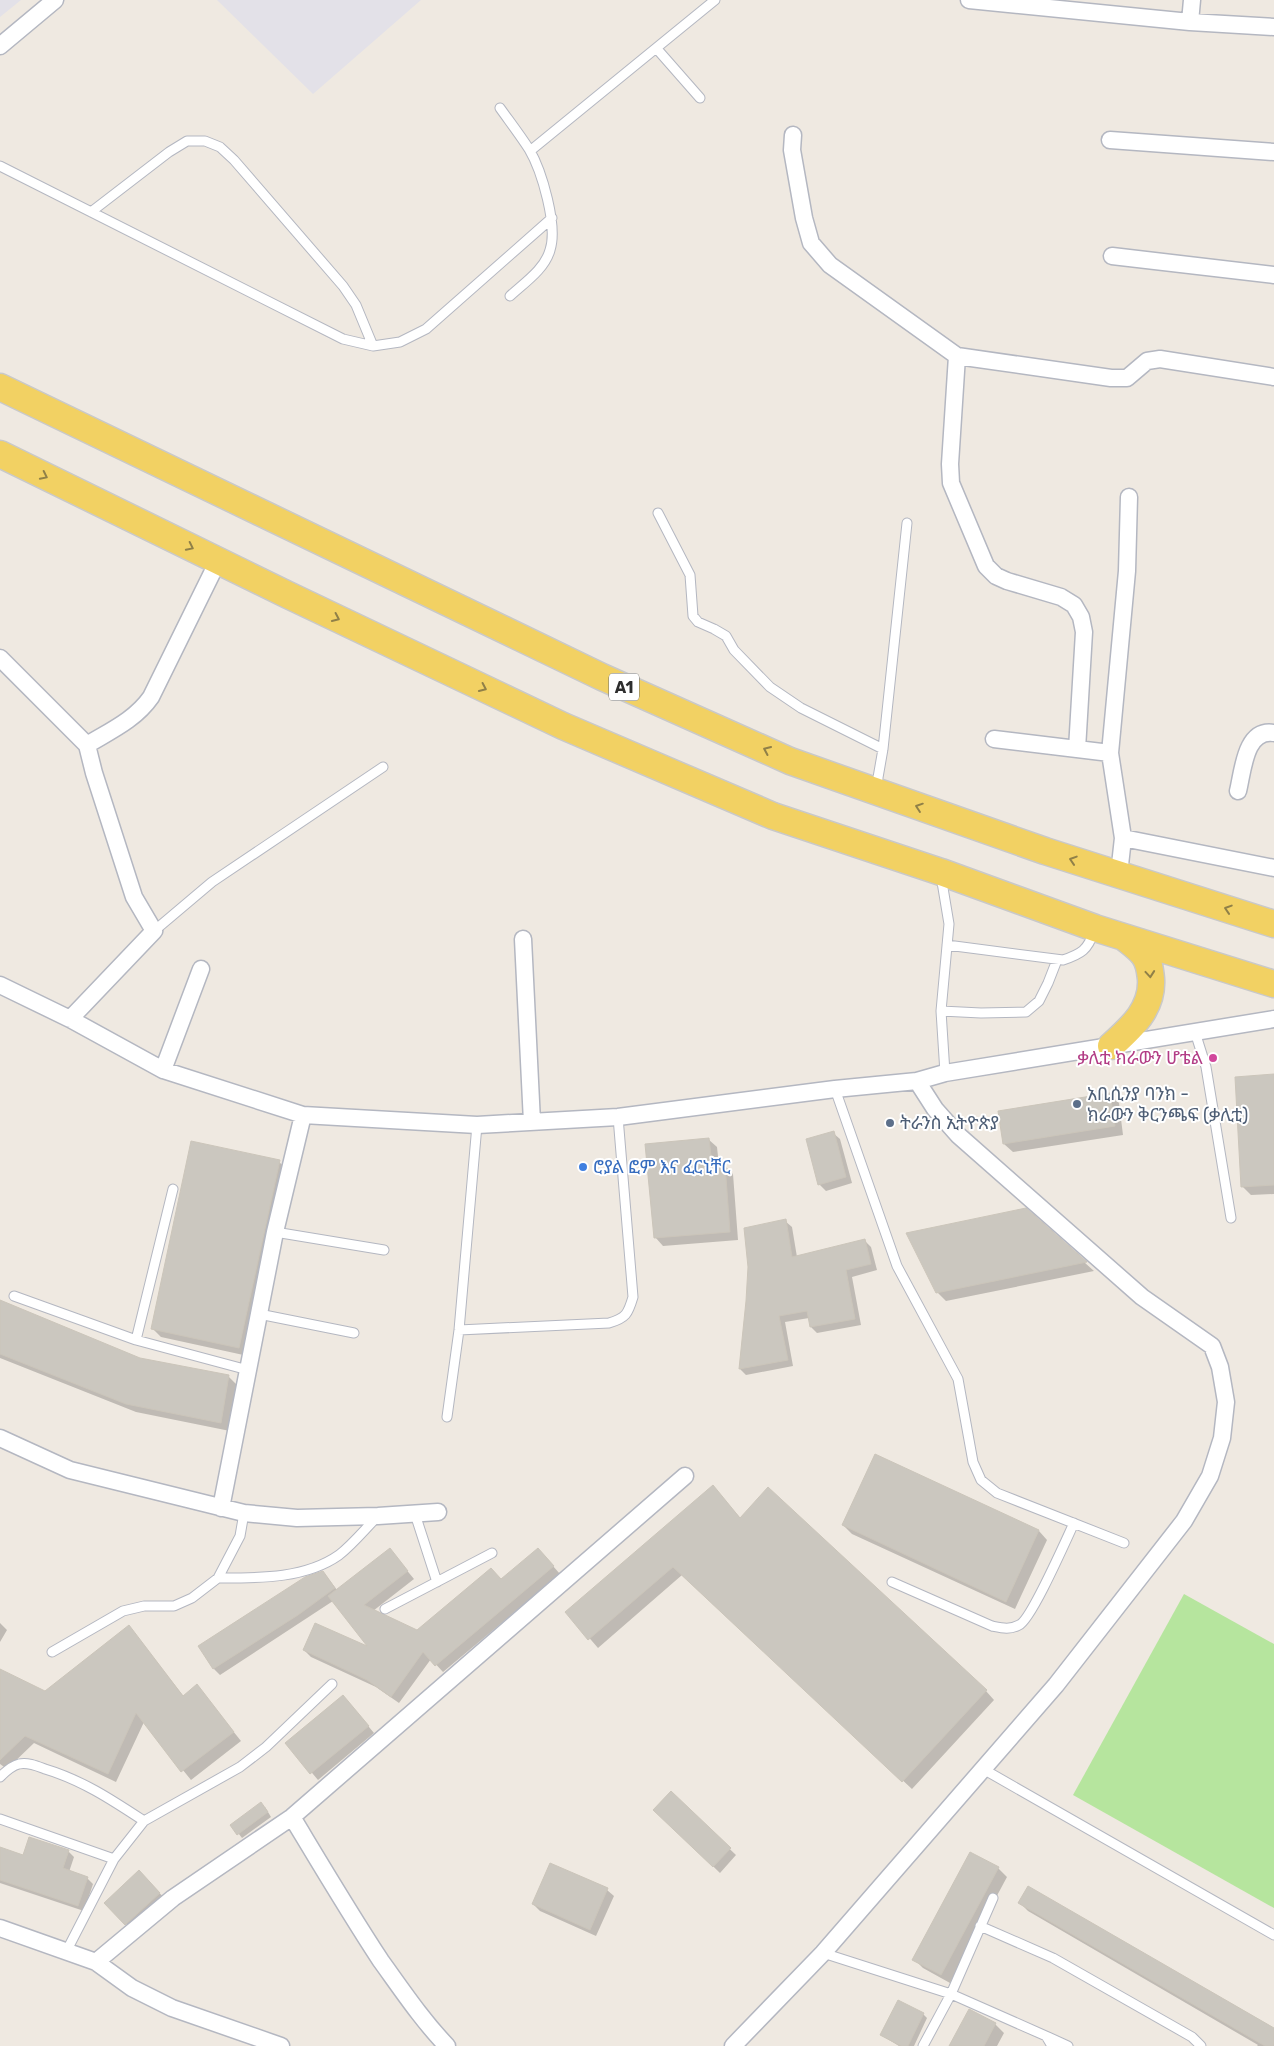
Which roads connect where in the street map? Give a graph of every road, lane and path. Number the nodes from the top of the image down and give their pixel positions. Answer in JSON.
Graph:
{"nodes":[{"id":1,"x":55,"y":0,"type":"edge"},
{"id":2,"x":714,"y":0,"type":"edge"},
{"id":3,"x":969,"y":0,"type":"edge"},
{"id":4,"x":1192,"y":0,"type":"edge"},
{"id":5,"x":1190,"y":22,"type":"junction"},
{"id":6,"x":1274,"y":27,"type":"edge"},
{"id":7,"x":0,"y":46,"type":"edge"},
{"id":8,"x":657,"y":49,"type":"junction"},
{"id":9,"x":700,"y":98,"type":"dead end"},
{"id":10,"x":500,"y":108,"type":"dead end"},
{"id":11,"x":793,"y":135,"type":"dead end"},
{"id":12,"x":1110,"y":140,"type":"dead end"},
{"id":13,"x":530,"y":151,"type":"junction"},
{"id":14,"x":1274,"y":152,"type":"edge"},
{"id":15,"x":0,"y":166,"type":"edge"},
{"id":16,"x":91,"y":212,"type":"junction"},
{"id":17,"x":552,"y":218,"type":"junction"},
{"id":18,"x":1112,"y":256,"type":"dead end"},
{"id":19,"x":1274,"y":275,"type":"edge"},
{"id":20,"x":510,"y":296,"type":"dead end"},
{"id":21,"x":374,"y":346,"type":"junction"},
{"id":22,"x":957,"y":356,"type":"junction"},
{"id":23,"x":1274,"y":377,"type":"edge"},
{"id":24,"x":0,"y":388,"type":"edge"},
{"id":25,"x":0,"y":454,"type":"edge"},
{"id":26,"x":1129,"y":498,"type":"dead end"},
{"id":27,"x":658,"y":513,"type":"dead end"},
{"id":28,"x":907,"y":523,"type":"dead end"},
{"id":29,"x":218,"y":561,"type":"junction"},
{"id":30,"x":0,"y":658,"type":"edge"},
{"id":31,"x":1274,"y":733,"type":"edge"},
{"id":32,"x":994,"y":739,"type":"dead end"},
{"id":33,"x":87,"y":745,"type":"junction"},
{"id":34,"x":883,"y":749,"type":"junction"},
{"id":35,"x":1077,"y":749,"type":"junction"},
{"id":36,"x":1110,"y":753,"type":"junction"},
{"id":37,"x":383,"y":767,"type":"dead end"},
{"id":38,"x":876,"y":791,"type":"junction"},
{"id":39,"x":1238,"y":791,"type":"dead end"},
{"id":40,"x":1123,"y":838,"type":"junction"},
{"id":41,"x":1274,"y":868,"type":"edge"},
{"id":42,"x":941,"y":872,"type":"junction"},
{"id":43,"x":1119,"y":874,"type":"junction"},
{"id":44,"x":1274,"y":924,"type":"edge"},
{"id":45,"x":1095,"y":928,"type":"junction"},
{"id":46,"x":154,"y":931,"type":"junction"},
{"id":47,"x":1122,"y":936,"type":"junction"},
{"id":48,"x":523,"y":939,"type":"dead end"},
{"id":49,"x":947,"y":946,"type":"junction"},
{"id":50,"x":1057,"y":960,"type":"junction"},
{"id":51,"x":201,"y":969,"type":"dead end"},
{"id":52,"x":1274,"y":984,"type":"edge"},
{"id":53,"x":0,"y":986,"type":"edge"},
{"id":54,"x":941,"y":1011,"type":"junction"},
{"id":55,"x":70,"y":1019,"type":"junction"},
{"id":56,"x":1274,"y":1019,"type":"edge"},
{"id":57,"x":1195,"y":1032,"type":"junction"},
{"id":58,"x":1111,"y":1046,"type":"junction"},
{"id":59,"x":163,"y":1070,"type":"junction"},
{"id":60,"x":945,"y":1073,"type":"junction"},
{"id":61,"x":917,"y":1081,"type":"junction"},
{"id":62,"x":836,"y":1089,"type":"junction"},
{"id":63,"x":303,"y":1115,"type":"junction"},
{"id":64,"x":618,"y":1117,"type":"junction"},
{"id":65,"x":532,"y":1122,"type":"junction"},
{"id":66,"x":477,"y":1125,"type":"junction"},
{"id":67,"x":173,"y":1189,"type":"dead end"},
{"id":68,"x":1231,"y":1218,"type":"dead end"},
{"id":69,"x":275,"y":1232,"type":"junction"},
{"id":70,"x":384,"y":1250,"type":"dead end"},
{"id":71,"x":14,"y":1296,"type":"dead end"},
{"id":72,"x":259,"y":1314,"type":"junction"},
{"id":73,"x":459,"y":1330,"type":"junction"},
{"id":74,"x":354,"y":1333,"type":"dead end"},
{"id":75,"x":136,"y":1340,"type":"junction"},
{"id":76,"x":248,"y":1370,"type":"junction"},
{"id":77,"x":447,"y":1417,"type":"dead end"},
{"id":78,"x":0,"y":1438,"type":"edge"},
{"id":79,"x":685,"y":1476,"type":"dead end"},
{"id":80,"x":221,"y":1508,"type":"junction"},
{"id":81,"x":438,"y":1512,"type":"dead end"},
{"id":82,"x":244,"y":1513,"type":"junction"},
{"id":83,"x":415,"y":1514,"type":"junction"},
{"id":84,"x":378,"y":1516,"type":"junction"},
{"id":85,"x":1074,"y":1523,"type":"junction"},
{"id":86,"x":1124,"y":1542,"type":"dead end"},
{"id":87,"x":492,"y":1553,"type":"dead end"},
{"id":88,"x":218,"y":1578,"type":"junction"},
{"id":89,"x":437,"y":1582,"type":"junction"},
{"id":90,"x":892,"y":1582,"type":"dead end"},
{"id":91,"x":385,"y":1609,"type":"dead end"},
{"id":92,"x":52,"y":1652,"type":"dead end"},
{"id":93,"x":332,"y":1684,"type":"dead end"},
{"id":94,"x":983,"y":1769,"type":"junction"},
{"id":95,"x":0,"y":1777,"type":"edge"},
{"id":96,"x":292,"y":1817,"type":"junction"},
{"id":97,"x":0,"y":1819,"type":"edge"},
{"id":98,"x":144,"y":1821,"type":"junction"},
{"id":99,"x":114,"y":1859,"type":"junction"},
{"id":100,"x":994,"y":1898,"type":"dead end"},
{"id":101,"x":980,"y":1926,"type":"junction"},
{"id":102,"x":0,"y":1928,"type":"edge"},
{"id":103,"x":1274,"y":1935,"type":"edge"},
{"id":104,"x":66,"y":1952,"type":"junction"},
{"id":105,"x":822,"y":1953,"type":"junction"},
{"id":106,"x":96,"y":1962,"type":"junction"},
{"id":107,"x":951,"y":1994,"type":"junction"},
{"id":108,"x":1046,"y":2036,"type":"junction"},
{"id":109,"x":281,"y":2046,"type":"edge"},
{"id":110,"x":447,"y":2046,"type":"edge"},
{"id":111,"x":733,"y":2046,"type":"edge"},
{"id":112,"x":923,"y":2046,"type":"edge"},
{"id":113,"x":1052,"y":2046,"type":"edge"},
{"id":114,"x":1068,"y":2046,"type":"edge"},
{"id":115,"x":1201,"y":2046,"type":"edge"}],
"edges":[{"from":1,"to":7,"type":"street"},
{"from":2,"to":8,"type":"lane"},
{"from":3,"to":5,"type":"street"},
{"from":4,"to":5,"type":"street"},
{"from":5,"to":6,"type":"street"},
{"from":8,"to":9,"type":"lane"},
{"from":8,"to":13,"type":"lane"},
{"from":10,"to":13,"type":"lane"},
{"from":11,"to":22,"type":"street"},
{"from":12,"to":14,"type":"street"},
{"from":13,"to":17,"type":"lane"},
{"from":15,"to":16,"type":"lane"},
{"from":16,"to":21,"type":"lane"},
{"from":16,"to":21,"type":"lane"},
{"from":17,"to":20,"type":"lane"},
{"from":17,"to":21,"type":"lane"},
{"from":18,"to":19,"type":"street"},
{"from":22,"to":23,"type":"street"},
{"from":22,"to":35,"type":"street"},
{"from":38,"to":24,"type":"main road","number":"A1","one_way":true},
{"from":25,"to":29,"type":"main road","one_way":true},
{"from":26,"to":36,"type":"street"},
{"from":27,"to":34,"type":"lane"},
{"from":28,"to":34,"type":"lane"},
{"from":29,"to":33,"type":"street"},
{"from":29,"to":42,"type":"main road","one_way":true},
{"from":30,"to":33,"type":"street"},
{"from":31,"to":39,"type":"street"},
{"from":32,"to":35,"type":"street"},
{"from":33,"to":46,"type":"street"},
{"from":34,"to":38,"type":"lane"},
{"from":35,"to":36,"type":"street"},
{"from":36,"to":40,"type":"street"},
{"from":37,"to":46,"type":"lane"},
{"from":43,"to":38,"type":"main road","number":"A1","one_way":true},
{"from":40,"to":41,"type":"street"},
{"from":40,"to":43,"type":"street"},
{"from":42,"to":45,"type":"main road"},
{"from":42,"to":49,"type":"lane"},
{"from":44,"to":43,"type":"main road","number":"A1","one_way":true},
{"from":45,"to":47,"type":"main road"},
{"from":45,"to":50,"type":"lane"},
{"from":46,"to":55,"type":"street"},
{"from":47,"to":52,"type":"main road"},
{"from":47,"to":58,"type":"main road","one_way":true},
{"from":48,"to":65,"type":"street"},
{"from":49,"to":50,"type":"lane"},
{"from":49,"to":54,"type":"lane"},
{"from":50,"to":54,"type":"lane"},
{"from":51,"to":59,"type":"street"},
{"from":53,"to":55,"type":"street"},
{"from":54,"to":60,"type":"lane"},
{"from":55,"to":59,"type":"street"},
{"from":56,"to":57,"type":"street"},
{"from":57,"to":58,"type":"street"},
{"from":57,"to":68,"type":"lane"},
{"from":58,"to":60,"type":"street"},
{"from":59,"to":63,"type":"street"},
{"from":60,"to":61,"type":"street"},
{"from":61,"to":62,"type":"street"},
{"from":61,"to":94,"type":"street"},
{"from":62,"to":64,"type":"street"},
{"from":62,"to":85,"type":"lane"},
{"from":63,"to":66,"type":"street"},
{"from":63,"to":69,"type":"street"},
{"from":64,"to":65,"type":"street"},
{"from":64,"to":73,"type":"lane"},
{"from":65,"to":66,"type":"street"},
{"from":66,"to":73,"type":"lane"},
{"from":67,"to":75,"type":"lane"},
{"from":69,"to":70,"type":"lane"},
{"from":69,"to":72,"type":"street"},
{"from":71,"to":75,"type":"lane"},
{"from":72,"to":74,"type":"lane"},
{"from":72,"to":76,"type":"street"},
{"from":73,"to":77,"type":"lane"},
{"from":75,"to":76,"type":"lane"},
{"from":76,"to":80,"type":"street"},
{"from":78,"to":80,"type":"street"},
{"from":79,"to":96,"type":"street"},
{"from":80,"to":82,"type":"street"},
{"from":81,"to":83,"type":"street"},
{"from":82,"to":84,"type":"street"},
{"from":82,"to":88,"type":"lane"},
{"from":83,"to":84,"type":"street"},
{"from":83,"to":89,"type":"lane"},
{"from":84,"to":88,"type":"lane"},
{"from":85,"to":86,"type":"lane"},
{"from":85,"to":90,"type":"lane"},
{"from":87,"to":89,"type":"lane"},
{"from":88,"to":92,"type":"lane"},
{"from":89,"to":91,"type":"lane"},
{"from":93,"to":98,"type":"lane"},
{"from":94,"to":103,"type":"lane"},
{"from":94,"to":105,"type":"street"},
{"from":95,"to":98,"type":"lane"},
{"from":96,"to":106,"type":"street"},
{"from":96,"to":110,"type":"street"},
{"from":97,"to":99,"type":"lane"},
{"from":98,"to":99,"type":"lane"},
{"from":99,"to":104,"type":"lane"},
{"from":100,"to":101,"type":"lane"},
{"from":101,"to":107,"type":"lane"},
{"from":101,"to":115,"type":"lane"},
{"from":102,"to":104,"type":"street"},
{"from":104,"to":106,"type":"street"},
{"from":105,"to":107,"type":"lane"},
{"from":105,"to":111,"type":"street"},
{"from":106,"to":109,"type":"street"},
{"from":107,"to":108,"type":"lane"},
{"from":107,"to":112,"type":"lane"},
{"from":108,"to":113,"type":"lane"},
{"from":108,"to":114,"type":"lane"}]}
